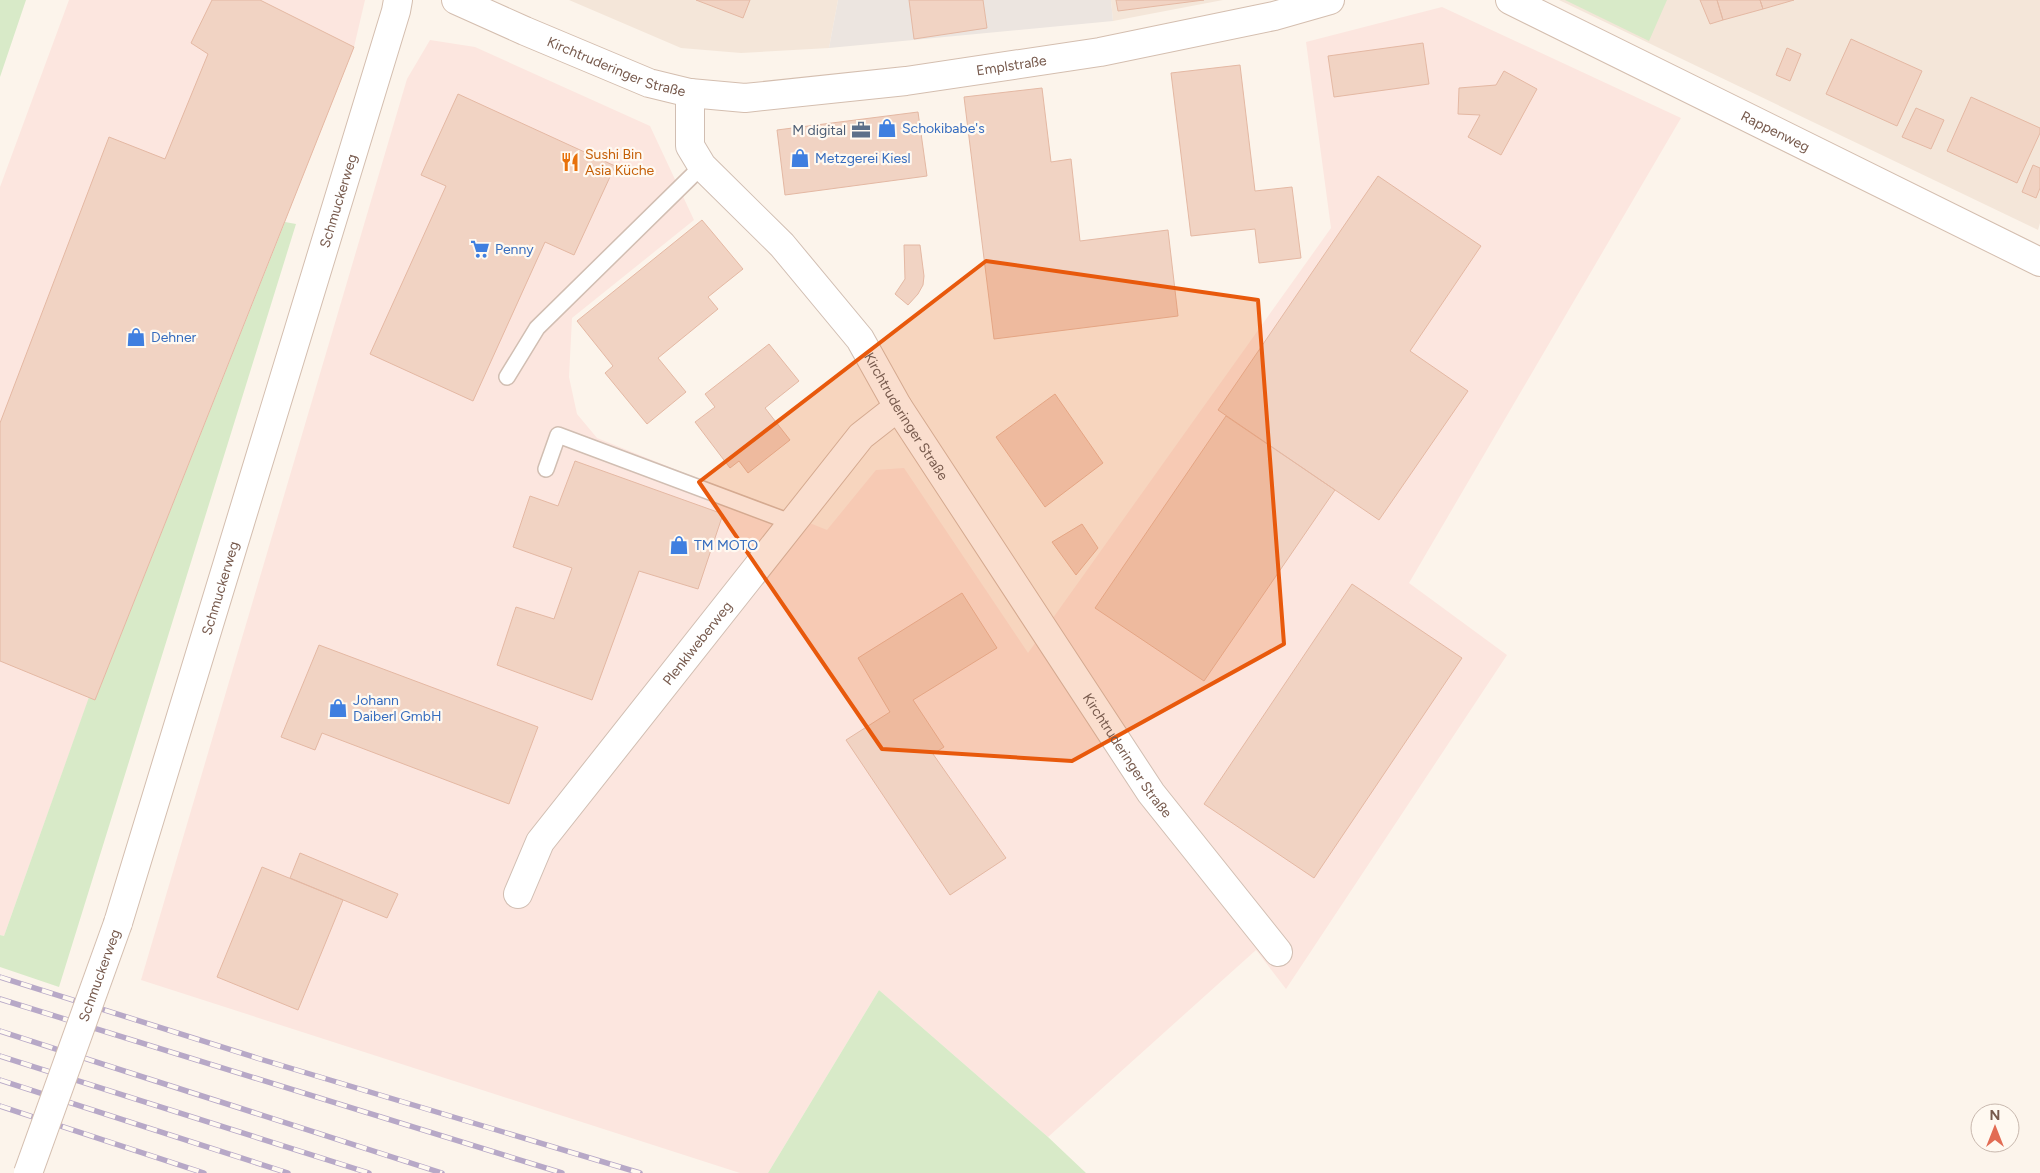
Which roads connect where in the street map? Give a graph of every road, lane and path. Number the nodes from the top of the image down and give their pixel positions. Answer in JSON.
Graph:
{"nodes":[{"id":1,"x":398,"y":0,"type":"edge"},
{"id":2,"x":456,"y":0,"type":"edge"},
{"id":3,"x":1330,"y":0,"type":"edge"},
{"id":4,"x":1510,"y":0,"type":"edge"},
{"id":5,"x":690,"y":93,"type":"junction"},
{"id":6,"x":702,"y":166,"type":"junction"},
{"id":7,"x":2040,"y":262,"type":"edge"},
{"id":8,"x":507,"y":377,"type":"dead end"},
{"id":9,"x":898,"y":407,"type":"junction"},
{"id":10,"x":546,"y":469,"type":"dead end"},
{"id":11,"x":793,"y":523,"type":"junction"},
{"id":12,"x":518,"y":894,"type":"dead end"},
{"id":13,"x":1278,"y":952,"type":"dead end"},
{"id":14,"x":28,"y":1173,"type":"edge"}],
"edges":[{"from":1,"to":14,"type":"street","name":"Schmuckerweg","bridge":true},
{"from":2,"to":5,"type":"street","name":"Kirchtruderinger Straße"},
{"from":3,"to":5,"type":"street","name":"Emplstraße"},
{"from":4,"to":7,"type":"street","name":"Rappenweg"},
{"from":5,"to":6,"type":"street","name":"Kirchtruderinger Straße"},
{"from":6,"to":8,"type":"lane"},
{"from":6,"to":9,"type":"street","name":"Kirchtruderinger Straße"},
{"from":9,"to":11,"type":"street","name":"Plenklweberweg"},
{"from":9,"to":13,"type":"street","name":"Kirchtruderinger Straße"},
{"from":10,"to":11,"type":"lane"},
{"from":11,"to":12,"type":"street","name":"Plenklweberweg"}]}
